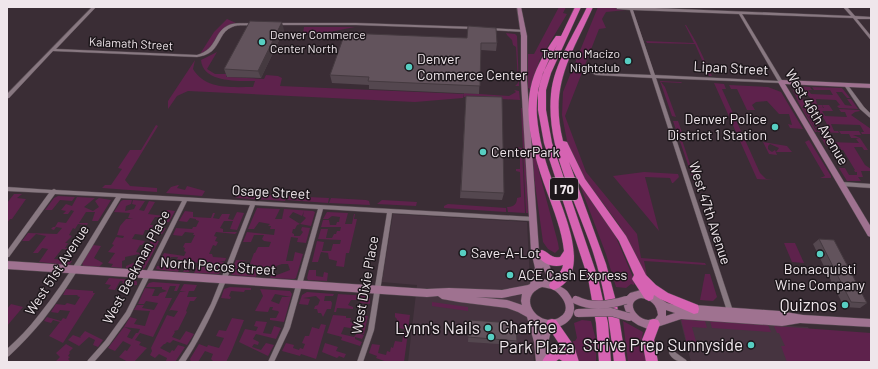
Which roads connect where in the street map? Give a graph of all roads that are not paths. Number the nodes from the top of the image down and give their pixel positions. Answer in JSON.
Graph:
{"nodes":[{"id":1,"x":94,"y":7,"type":"edge"},
{"id":2,"x":519,"y":7,"type":"edge"},
{"id":3,"x":578,"y":7,"type":"edge"},
{"id":4,"x":590,"y":7,"type":"edge"},
{"id":5,"x":845,"y":7,"type":"edge"},
{"id":6,"x":618,"y":8,"type":"edge"},
{"id":7,"x":631,"y":8,"type":"junction"},
{"id":8,"x":740,"y":13,"type":"junction"},
{"id":9,"x":853,"y":17,"type":"junction"},
{"id":10,"x":871,"y":18,"type":"edge"},
{"id":11,"x":571,"y":20,"type":"junction"},
{"id":12,"x":258,"y":24,"type":"edge"},
{"id":13,"x":273,"y":24,"type":"edge"},
{"id":14,"x":480,"y":29,"type":"edge"},
{"id":15,"x":487,"y":29,"type":"edge"},
{"id":16,"x":524,"y":31,"type":"junction"},
{"id":17,"x":871,"y":38,"type":"edge"},
{"id":18,"x":53,"y":50,"type":"junction"},
{"id":19,"x":591,"y":72,"type":"dead end"},
{"id":20,"x":653,"y":77,"type":"junction"},
{"id":21,"x":782,"y":82,"type":"junction"},
{"id":22,"x":846,"y":85,"type":"junction"},
{"id":23,"x":871,"y":86,"type":"edge"},
{"id":24,"x":7,"y":98,"type":"edge"},
{"id":25,"x":553,"y":110,"type":"junction"},
{"id":26,"x":871,"y":116,"type":"edge"},
{"id":27,"x":842,"y":184,"type":"junction"},
{"id":28,"x":871,"y":186,"type":"edge"},
{"id":29,"x":7,"y":189,"type":"edge"},
{"id":30,"x":54,"y":191,"type":"junction"},
{"id":31,"x":120,"y":195,"type":"junction"},
{"id":32,"x":186,"y":199,"type":"junction"},
{"id":33,"x":253,"y":203,"type":"junction"},
{"id":34,"x":322,"y":207,"type":"junction"},
{"id":35,"x":390,"y":211,"type":"junction"},
{"id":36,"x":533,"y":224,"type":"junction"},
{"id":37,"x":615,"y":227,"type":"junction"},
{"id":38,"x":871,"y":234,"type":"edge"},
{"id":39,"x":568,"y":251,"type":"junction"},
{"id":40,"x":542,"y":254,"type":"junction"},
{"id":41,"x":7,"y":255,"type":"edge"},
{"id":42,"x":7,"y":265,"type":"edge"},
{"id":43,"x":73,"y":270,"type":"junction"},
{"id":44,"x":148,"y":275,"type":"junction"},
{"id":45,"x":223,"y":280,"type":"junction"},
{"id":46,"x":554,"y":284,"type":"junction"},
{"id":47,"x":299,"y":285,"type":"junction"},
{"id":48,"x":531,"y":287,"type":"junction"},
{"id":49,"x":377,"y":290,"type":"junction"},
{"id":50,"x":428,"y":293,"type":"junction"},
{"id":51,"x":566,"y":294,"type":"junction"},
{"id":52,"x":629,"y":298,"type":"junction"},
{"id":53,"x":653,"y":298,"type":"junction"},
{"id":54,"x":694,"y":309,"type":"junction"},
{"id":55,"x":730,"y":311,"type":"junction"},
{"id":56,"x":530,"y":315,"type":"junction"},
{"id":57,"x":567,"y":317,"type":"junction"},
{"id":58,"x":719,"y":318,"type":"junction"},
{"id":59,"x":803,"y":319,"type":"junction"},
{"id":60,"x":638,"y":321,"type":"junction"},
{"id":61,"x":657,"y":323,"type":"junction"},
{"id":62,"x":871,"y":323,"type":"edge"},
{"id":63,"x":551,"y":324,"type":"junction"},
{"id":64,"x":672,"y":353,"type":"dead end"},
{"id":65,"x":7,"y":354,"type":"edge"},
{"id":66,"x":90,"y":362,"type":"edge"},
{"id":67,"x":182,"y":362,"type":"edge"},
{"id":68,"x":271,"y":362,"type":"edge"},
{"id":69,"x":360,"y":362,"type":"edge"},
{"id":70,"x":541,"y":362,"type":"edge"},
{"id":71,"x":544,"y":362,"type":"edge"},
{"id":72,"x":548,"y":362,"type":"edge"},
{"id":73,"x":572,"y":362,"type":"edge"},
{"id":74,"x":605,"y":362,"type":"edge"},
{"id":75,"x":620,"y":362,"type":"edge"},
{"id":76,"x":652,"y":362,"type":"edge"},
{"id":77,"x":684,"y":362,"type":"edge"}],
"edges":[{"from":1,"to":18,"type":"street"},
{"from":2,"to":16,"type":"main road"},
{"from":3,"to":11,"type":"highway","number":"I 70"},
{"from":4,"to":25,"type":"highway","number":"I 70"},
{"from":5,"to":9,"type":"street"},
{"from":6,"to":7,"type":"street"},
{"from":7,"to":8,"type":"street"},
{"from":7,"to":20,"type":"street","name":"West 47th Avenue"},
{"from":8,"to":9,"type":"street"},
{"from":8,"to":21,"type":"street","name":"West 46th Avenue"},
{"from":9,"to":10,"type":"street"},
{"from":9,"to":17,"type":"street"},
{"from":11,"to":39,"type":"highway"},
{"from":11,"to":74,"type":"highway","number":"I 70"},
{"from":12,"to":18,"type":"street","name":"Kalamath Street"},
{"from":13,"to":14,"type":"street"},
{"from":15,"to":16,"type":"street"},
{"from":16,"to":36,"type":"main road"},
{"from":18,"to":24,"type":"street"},
{"from":19,"to":20,"type":"street","name":"Lipan Street"},
{"from":20,"to":21,"type":"street","name":"Lipan Street"},
{"from":20,"to":55,"type":"street","name":"West 47th Avenue"},
{"from":21,"to":22,"type":"main road","name":"Lipan Street"},
{"from":21,"to":27,"type":"main road","name":"West 46th Avenue"},
{"from":22,"to":23,"type":"main road","name":"Lipan Street"},
{"from":22,"to":26,"type":"street"},
{"from":25,"to":37,"type":"highway"},
{"from":25,"to":75,"type":"highway","number":"I 70"},
{"from":27,"to":28,"type":"street"},
{"from":27,"to":38,"type":"main road","name":"West 46th Avenue"},
{"from":29,"to":30,"type":"street","name":"Osage Street"},
{"from":30,"to":31,"type":"street","name":"Osage Street"},
{"from":30,"to":41,"type":"street"},
{"from":31,"to":32,"type":"street","name":"Osage Street"},
{"from":31,"to":43,"type":"street","name":"West 51st Avenue"},
{"from":32,"to":33,"type":"street","name":"Osage Street"},
{"from":32,"to":44,"type":"street","name":"West Beekman Place"},
{"from":33,"to":34,"type":"street","name":"Osage Street"},
{"from":33,"to":45,"type":"street"},
{"from":34,"to":35,"type":"street","name":"Osage Street"},
{"from":34,"to":47,"type":"street"},
{"from":35,"to":36,"type":"street","name":"Osage Street"},
{"from":35,"to":49,"type":"street","name":"West Dixie Place"},
{"from":36,"to":40,"type":"main road"},
{"from":36,"to":48,"type":"main road"},
{"from":37,"to":53,"type":"highway"},
{"from":37,"to":54,"type":"highway"},
{"from":39,"to":40,"type":"highway"},
{"from":39,"to":46,"type":"highway"},
{"from":40,"to":46,"type":"main road"},
{"from":42,"to":43,"type":"main road","name":"North Pecos Street"},
{"from":43,"to":44,"type":"main road","name":"North Pecos Street"},
{"from":43,"to":65,"type":"street","name":"West 51st Avenue"},
{"from":44,"to":45,"type":"main road","name":"North Pecos Street"},
{"from":44,"to":66,"type":"street","name":"West Beekman Place"},
{"from":45,"to":47,"type":"main road","name":"North Pecos Street"},
{"from":45,"to":67,"type":"street"},
{"from":46,"to":48,"type":"main road"},
{"from":46,"to":51,"type":"main road"},
{"from":47,"to":49,"type":"main road","name":"North Pecos Street"},
{"from":47,"to":68,"type":"street"},
{"from":48,"to":50,"type":"main road","name":"North Pecos Street"},
{"from":48,"to":56,"type":"main road"},
{"from":49,"to":50,"type":"main road","name":"North Pecos Street"},
{"from":49,"to":69,"type":"street","name":"West Dixie Place"},
{"from":50,"to":56,"type":"main road","name":"North Pecos Street"},
{"from":51,"to":52,"type":"main road","bridge":true},
{"from":51,"to":57,"type":"main road"},
{"from":52,"to":53,"type":"main road"},
{"from":52,"to":60,"type":"main road"},
{"from":53,"to":54,"type":"main road"},
{"from":53,"to":61,"type":"main road"},
{"from":54,"to":55,"type":"main road"},
{"from":55,"to":58,"type":"main road"},
{"from":55,"to":59,"type":"main road"},
{"from":56,"to":63,"type":"main road"},
{"from":56,"to":70,"type":"main road"},
{"from":57,"to":60,"type":"main road","bridge":true},
{"from":57,"to":63,"type":"main road"},
{"from":58,"to":59,"type":"main road"},
{"from":58,"to":61,"type":"main road"},
{"from":59,"to":62,"type":"main road"},
{"from":60,"to":61,"type":"main road"},
{"from":61,"to":76,"type":"highway"},
{"from":63,"to":71,"type":"main road"},
{"from":63,"to":73,"type":"highway"},
{"from":64,"to":77,"type":"street"},
{"from":72,"to":73,"type":"highway"}]}
